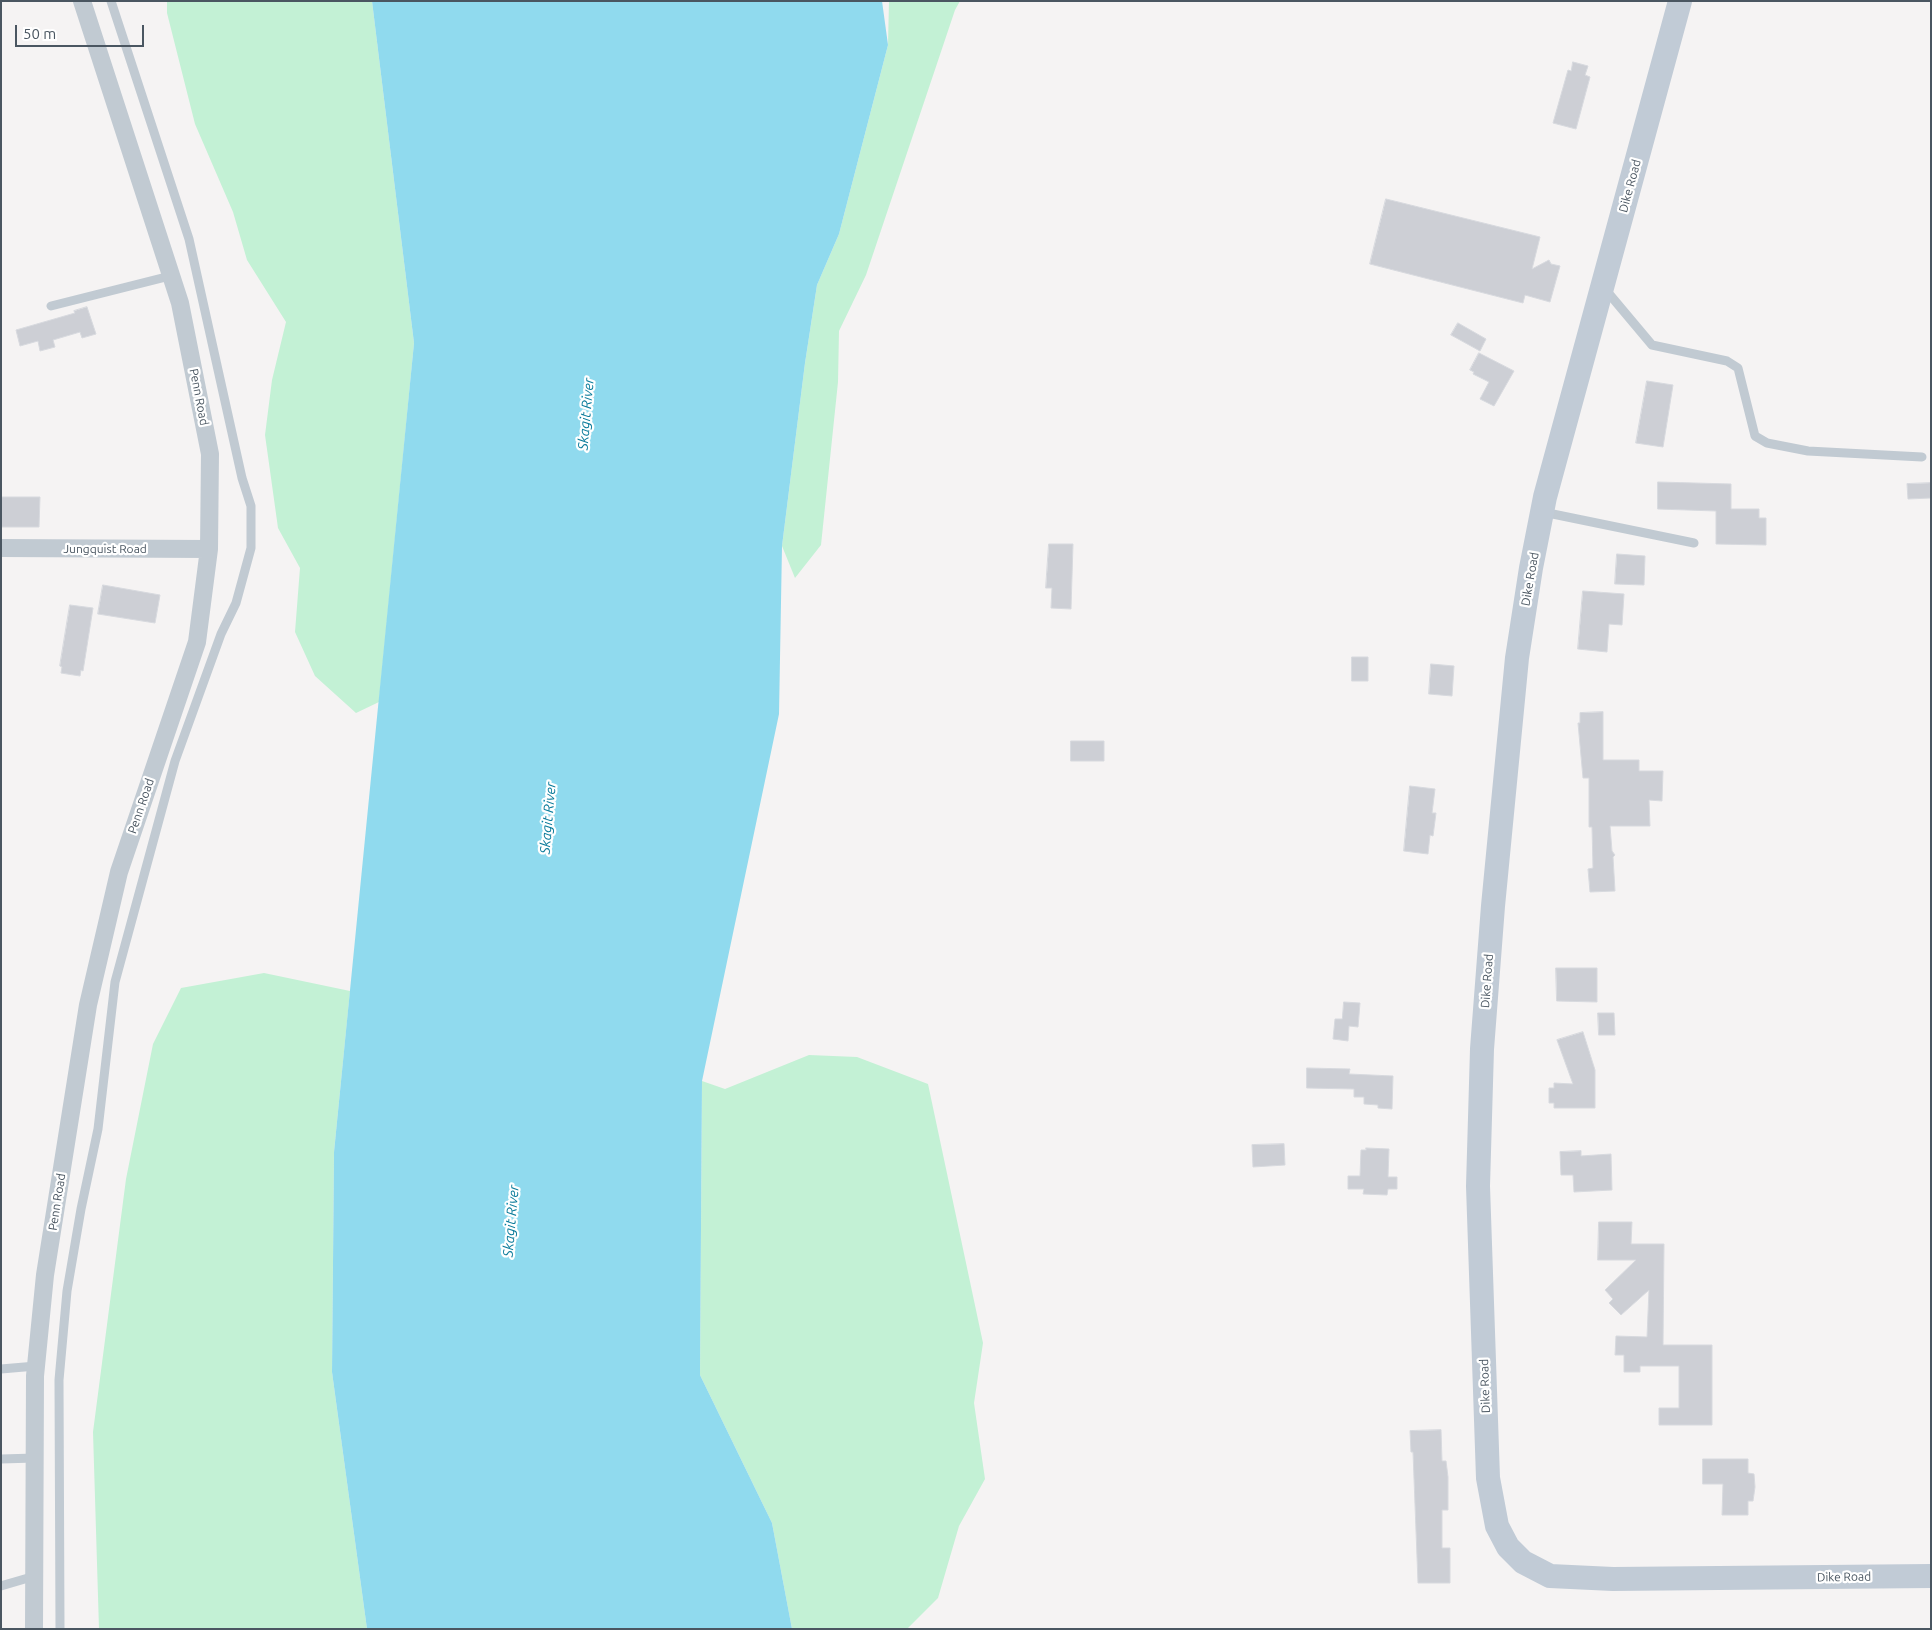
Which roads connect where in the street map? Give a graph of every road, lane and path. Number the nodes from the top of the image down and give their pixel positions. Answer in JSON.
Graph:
{"nodes":[{"id":1,"x":82,"y":1,"type":"edge"},
{"id":2,"x":111,"y":1,"type":"edge"},
{"id":3,"x":1680,"y":1,"type":"edge"},
{"id":4,"x":170,"y":276,"type":"junction"},
{"id":5,"x":1603,"y":287,"type":"junction"},
{"id":6,"x":51,"y":306,"type":"dead end"},
{"id":7,"x":1922,"y":457,"type":"dead end"},
{"id":8,"x":1542,"y":512,"type":"junction"},
{"id":9,"x":1694,"y":543,"type":"dead end"},
{"id":10,"x":1,"y":548,"type":"edge"},
{"id":11,"x":210,"y":549,"type":"junction"},
{"id":12,"x":36,"y":1366,"type":"junction"},
{"id":13,"x":1,"y":1369,"type":"edge"},
{"id":14,"x":1,"y":1458,"type":"edge"},
{"id":15,"x":35,"y":1458,"type":"junction"},
{"id":16,"x":34,"y":1576,"type":"junction"},
{"id":17,"x":1931,"y":1576,"type":"edge"},
{"id":18,"x":1,"y":1586,"type":"edge"},
{"id":19,"x":34,"y":1629,"type":"edge"},
{"id":20,"x":60,"y":1629,"type":"edge"}],
"edges":[{"from":1,"to":4,"type":"street","name":"Penn Road"},
{"from":2,"to":20,"type":"lane"},
{"from":3,"to":5,"type":"street","name":"Dike Road"},
{"from":4,"to":6,"type":"lane"},
{"from":4,"to":11,"type":"street","name":"Penn Road"},
{"from":5,"to":7,"type":"lane"},
{"from":5,"to":8,"type":"street","name":"Dike Road"},
{"from":8,"to":9,"type":"lane"},
{"from":8,"to":17,"type":"street","name":"Dike Road"},
{"from":10,"to":11,"type":"street","name":"Jungquist Road"},
{"from":11,"to":12,"type":"street","name":"Penn Road"},
{"from":12,"to":13,"type":"lane"},
{"from":12,"to":15,"type":"street","name":"Penn Road"},
{"from":14,"to":15,"type":"lane"},
{"from":15,"to":16,"type":"street","name":"Penn Road"},
{"from":16,"to":18,"type":"lane"},
{"from":16,"to":19,"type":"street","name":"Penn Road"}]}
